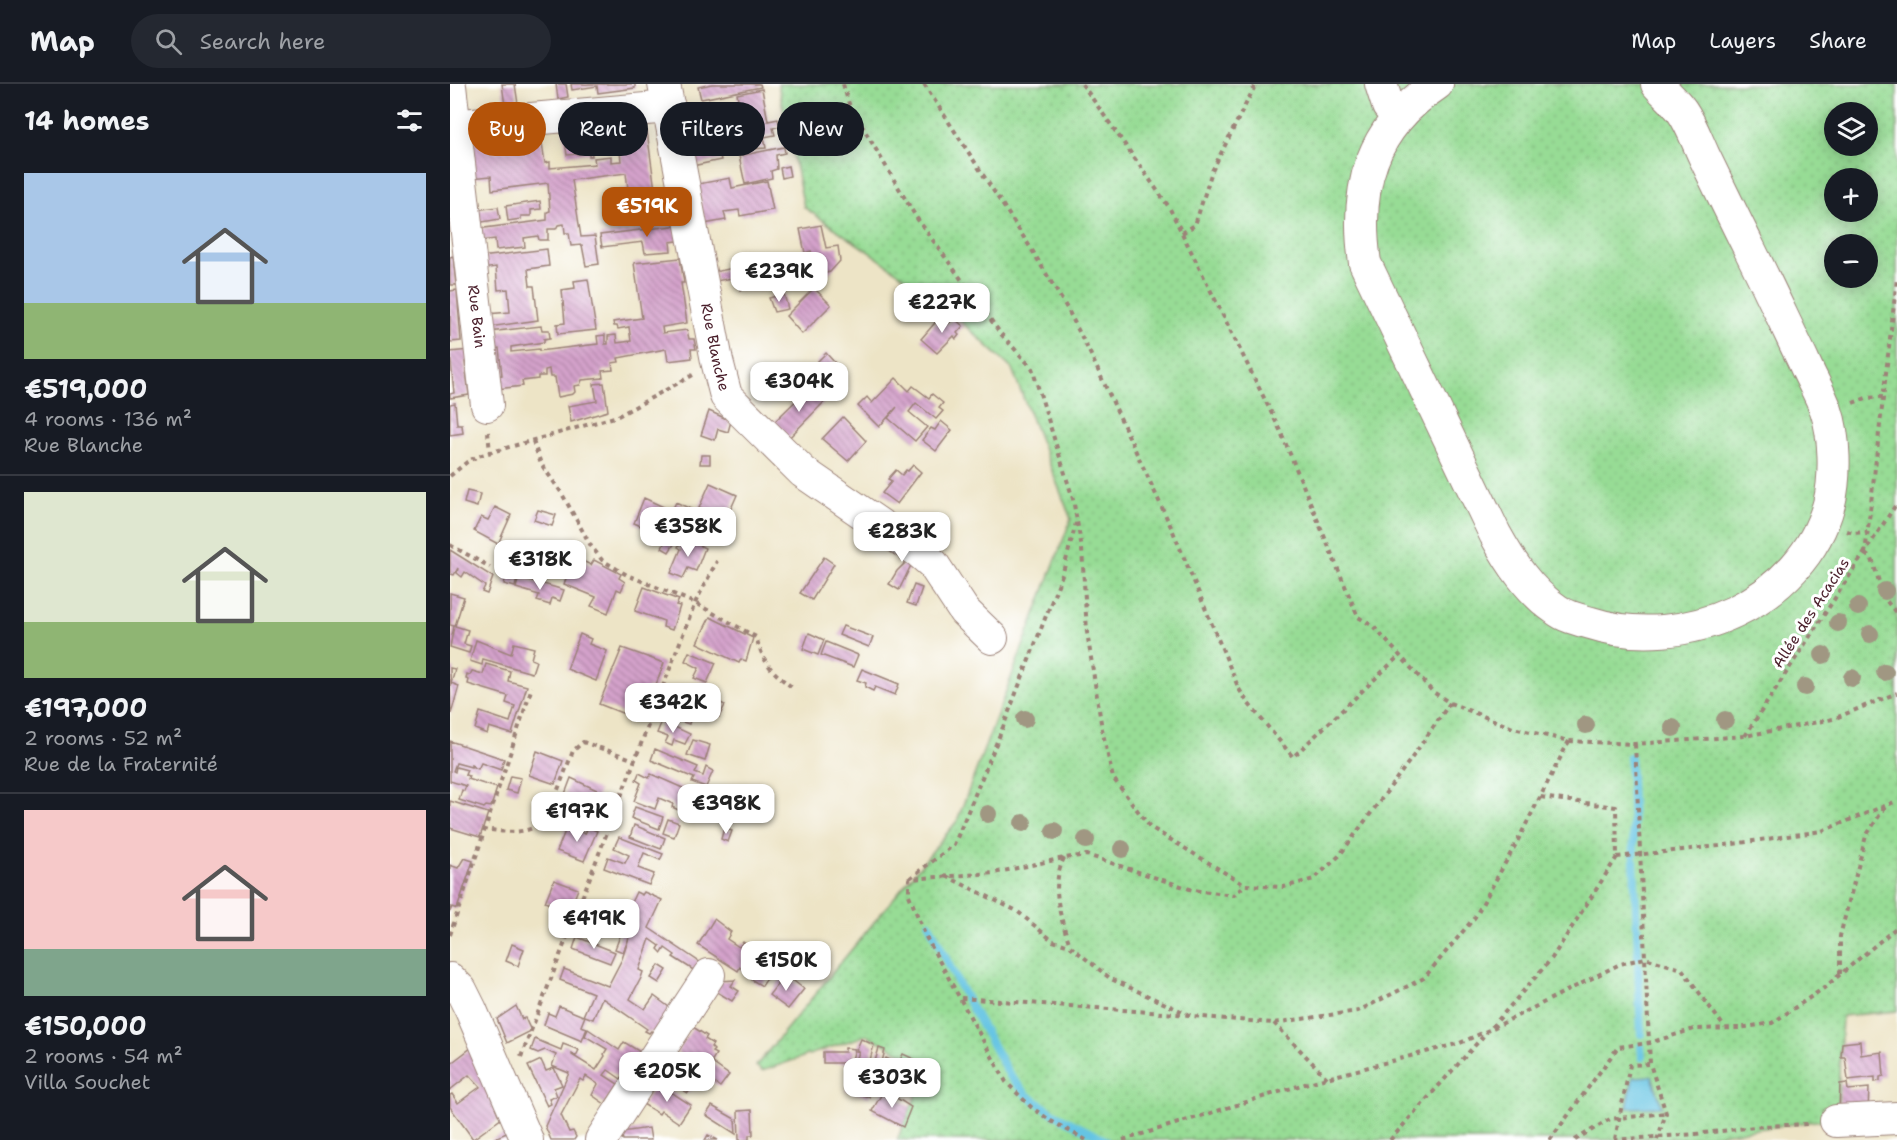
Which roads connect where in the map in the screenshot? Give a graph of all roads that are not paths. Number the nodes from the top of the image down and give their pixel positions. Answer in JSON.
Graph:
{"nodes":[{"id":1,"x":1382,"y":84,"type":"edge"},
{"id":2,"x":1437,"y":84,"type":"edge"},
{"id":3,"x":1657,"y":84,"type":"edge"},
{"id":4,"x":450,"y":86,"type":"edge"},
{"id":5,"x":666,"y":96,"type":"edge"},
{"id":6,"x":1398,"y":117,"type":"junction"},
{"id":7,"x":452,"y":126,"type":"edge"},
{"id":8,"x":487,"y":405,"type":"dead end"},
{"id":9,"x":992,"y":638,"type":"dead end"},
{"id":10,"x":709,"y":975,"type":"dead end"},
{"id":11,"x":450,"y":979,"type":"edge"},
{"id":12,"x":1897,"y":1118,"type":"edge"},
{"id":13,"x":1836,"y":1121,"type":"road end"},
{"id":14,"x":527,"y":1140,"type":"edge"},
{"id":15,"x":601,"y":1140,"type":"edge"}],
"edges":[{"from":1,"to":6,"type":"street"},
{"from":2,"to":6,"type":"street"},
{"from":3,"to":6,"type":"street"},
{"from":4,"to":7,"type":"street","name":"Rue Bain"},
{"from":5,"to":7,"type":"street"},
{"from":5,"to":9,"type":"street","name":"Rue Blanche"},
{"from":7,"to":8,"type":"street","name":"Rue Bain"},
{"from":10,"to":15,"type":"street"},
{"from":11,"to":14,"type":"street"},
{"from":12,"to":13,"type":"street"}]}
